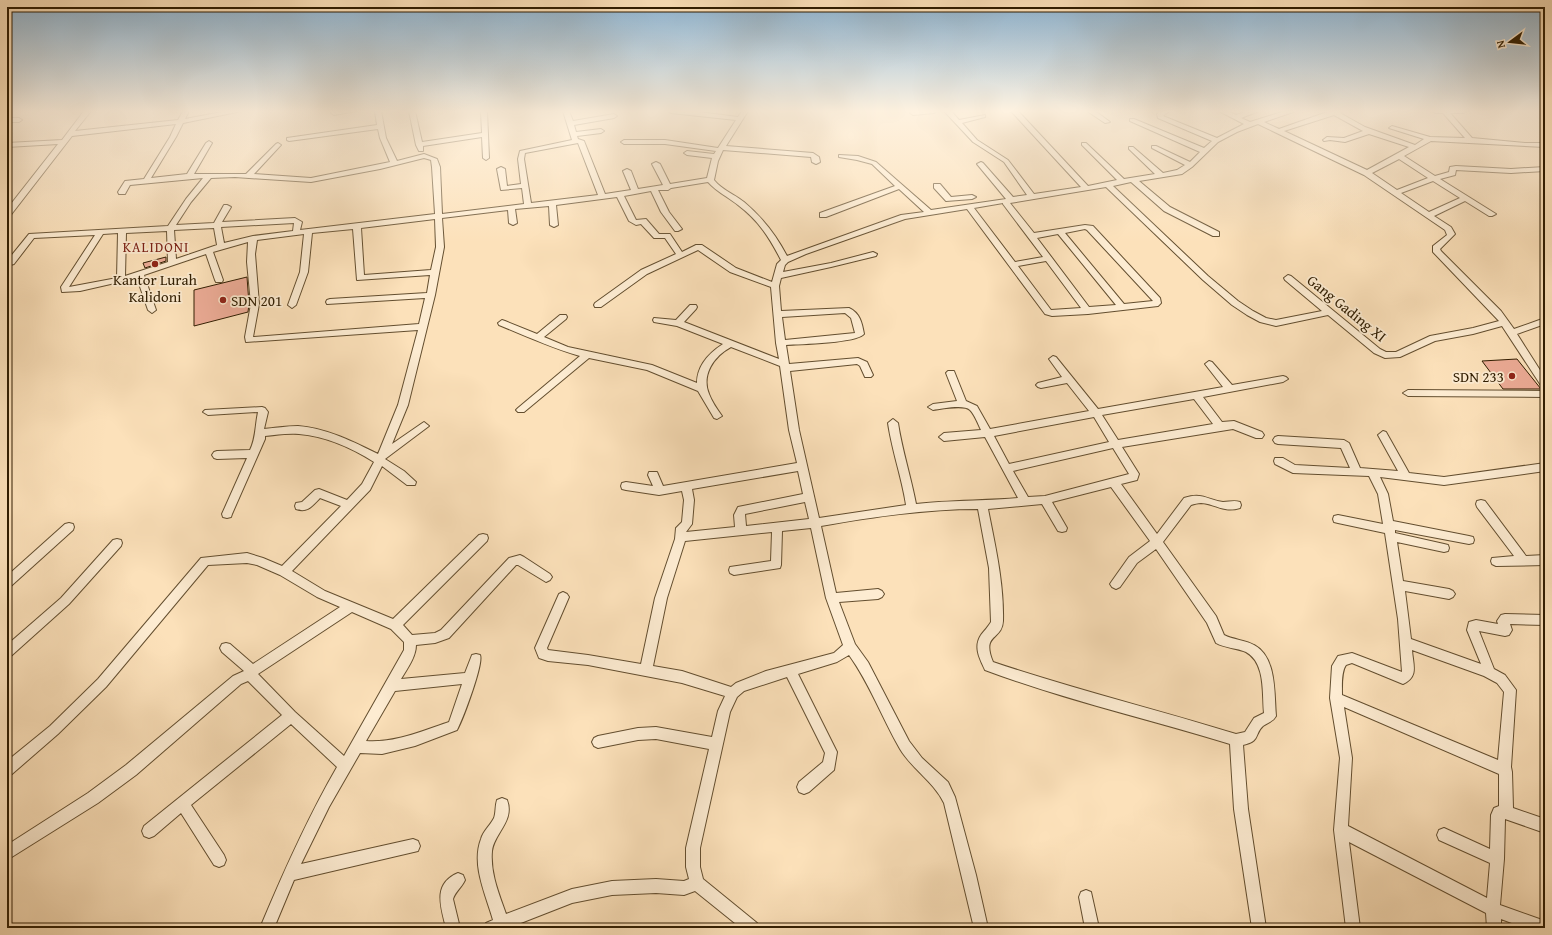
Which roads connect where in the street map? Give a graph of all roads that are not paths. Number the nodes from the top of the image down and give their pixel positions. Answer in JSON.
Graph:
{"nodes":[{"id":1,"x":54,"y":155,"type":"edge"},
{"id":2,"x":163,"y":155,"type":"edge"},
{"id":3,"x":201,"y":155,"type":"edge"},
{"id":4,"x":269,"y":155,"type":"edge"},
{"id":5,"x":390,"y":155,"type":"edge"},
{"id":6,"x":486,"y":155,"type":"edge"},
{"id":7,"x":522,"y":155,"type":"edge"},
{"id":8,"x":587,"y":155,"type":"edge"},
{"id":9,"x":717,"y":155,"type":"edge"},
{"id":10,"x":804,"y":155,"type":"edge"},
{"id":11,"x":996,"y":155,"type":"edge"},
{"id":12,"x":1055,"y":155,"type":"edge"},
{"id":13,"x":1095,"y":155,"type":"edge"},
{"id":14,"x":1138,"y":155,"type":"edge"},
{"id":15,"x":1169,"y":155,"type":"edge"},
{"id":16,"x":1202,"y":155,"type":"edge"},
{"id":17,"x":1329,"y":155,"type":"edge"},
{"id":18,"x":1398,"y":155,"type":"joint"},
{"id":19,"x":424,"y":156,"type":"joint"},
{"id":20,"x":841,"y":156,"type":"dead end"},
{"id":21,"x":486,"y":158,"type":"dead end"},
{"id":22,"x":816,"y":162,"type":"dead end"},
{"id":23,"x":394,"y":163,"type":"junction"},
{"id":24,"x":656,"y":164,"type":"dead end"},
{"id":25,"x":981,"y":164,"type":"dead end"},
{"id":26,"x":1190,"y":165,"type":"junction"},
{"id":27,"x":501,"y":169,"type":"dead end"},
{"id":28,"x":1545,"y":169,"type":"edge"},
{"id":29,"x":627,"y":172,"type":"dead end"},
{"id":30,"x":1367,"y":173,"type":"junction"},
{"id":31,"x":249,"y":175,"type":"junction"},
{"id":32,"x":189,"y":176,"type":"junction"},
{"id":33,"x":210,"y":176,"type":"junction"},
{"id":34,"x":1162,"y":176,"type":"junction"},
{"id":35,"x":1433,"y":177,"type":"junction"},
{"id":36,"x":150,"y":180,"type":"junction"},
{"id":37,"x":710,"y":180,"type":"junction"},
{"id":38,"x":1134,"y":180,"type":"junction"},
{"id":39,"x":1123,"y":182,"type":"junction"},
{"id":40,"x":1108,"y":185,"type":"junction"},
{"id":41,"x":525,"y":186,"type":"junction"},
{"id":42,"x":937,"y":186,"type":"dead end"},
{"id":43,"x":899,"y":187,"type":"junction"},
{"id":44,"x":668,"y":188,"type":"junction"},
{"id":45,"x":1086,"y":188,"type":"junction"},
{"id":46,"x":964,"y":189,"type":"dead end"},
{"id":47,"x":654,"y":190,"type":"junction"},
{"id":48,"x":122,"y":192,"type":"dead end"},
{"id":49,"x":635,"y":192,"type":"junction"},
{"id":50,"x":1396,"y":193,"type":"junction"},
{"id":51,"x":620,"y":194,"type":"junction"},
{"id":52,"x":602,"y":197,"type":"junction"},
{"id":53,"x":972,"y":197,"type":"junction"},
{"id":54,"x":1032,"y":197,"type":"junction"},
{"id":55,"x":1465,"y":198,"type":"junction"},
{"id":56,"x":1009,"y":201,"type":"junction"},
{"id":57,"x":552,"y":202,"type":"junction"},
{"id":58,"x":528,"y":205,"type":"junction"},
{"id":59,"x":980,"y":206,"type":"junction"},
{"id":60,"x":227,"y":207,"type":"dead end"},
{"id":61,"x":511,"y":207,"type":"junction"},
{"id":62,"x":969,"y":207,"type":"junction"},
{"id":63,"x":930,"y":213,"type":"junction"},
{"id":64,"x":7,"y":214,"type":"edge"},
{"id":65,"x":1492,"y":214,"type":"dead end"},
{"id":66,"x":439,"y":215,"type":"junction"},
{"id":67,"x":823,"y":215,"type":"dead end"},
{"id":68,"x":1429,"y":215,"type":"junction"},
{"id":69,"x":513,"y":224,"type":"dead end"},
{"id":70,"x":217,"y":225,"type":"junction"},
{"id":71,"x":554,"y":225,"type":"dead end"},
{"id":72,"x":357,"y":226,"type":"junction"},
{"id":73,"x":171,"y":228,"type":"junction"},
{"id":74,"x":678,"y":229,"type":"dead end"},
{"id":75,"x":122,"y":231,"type":"junction"},
{"id":76,"x":1060,"y":231,"type":"junction"},
{"id":77,"x":101,"y":232,"type":"junction"},
{"id":78,"x":308,"y":232,"type":"junction"},
{"id":79,"x":296,"y":233,"type":"junction"},
{"id":80,"x":1216,"y":234,"type":"dead end"},
{"id":81,"x":1032,"y":236,"type":"junction"},
{"id":82,"x":252,"y":238,"type":"junction"},
{"id":83,"x":221,"y":246,"type":"junction"},
{"id":84,"x":208,"y":252,"type":"junction"},
{"id":85,"x":873,"y":254,"type":"dead end"},
{"id":86,"x":681,"y":255,"type":"junction"},
{"id":87,"x":1049,"y":258,"type":"junction"},
{"id":88,"x":785,"y":260,"type":"junction"},
{"id":89,"x":8,"y":264,"type":"edge"},
{"id":90,"x":172,"y":264,"type":"junction"},
{"id":91,"x":1013,"y":265,"type":"junction"},
{"id":92,"x":435,"y":272,"type":"junction"},
{"id":93,"x":140,"y":275,"type":"junction"},
{"id":94,"x":777,"y":276,"type":"junction"},
{"id":95,"x":1288,"y":278,"type":"dead end"},
{"id":96,"x":121,"y":280,"type":"junction"},
{"id":97,"x":219,"y":280,"type":"dead end"},
{"id":98,"x":775,"y":286,"type":"junction"},
{"id":99,"x":430,"y":295,"type":"junction"},
{"id":100,"x":330,"y":302,"type":"dead end"},
{"id":101,"x":292,"y":305,"type":"dead end"},
{"id":102,"x":598,"y":305,"type":"dead end"},
{"id":103,"x":693,"y":307,"type":"dead end"},
{"id":104,"x":1123,"y":308,"type":"junction"},
{"id":105,"x":152,"y":310,"type":"dead end"},
{"id":106,"x":1088,"y":311,"type":"junction"},
{"id":107,"x":1329,"y":312,"type":"junction"},
{"id":108,"x":777,"y":314,"type":"junction"},
{"id":109,"x":562,"y":317,"type":"dead end"},
{"id":110,"x":657,"y":320,"type":"dead end"},
{"id":111,"x":1545,"y":321,"type":"edge"},
{"id":112,"x":1505,"y":322,"type":"junction"},
{"id":113,"x":502,"y":323,"type":"dead end"},
{"id":114,"x":678,"y":323,"type":"junction"},
{"id":115,"x":423,"y":327,"type":"junction"},
{"id":116,"x":1512,"y":333,"type":"junction"},
{"id":117,"x":537,"y":338,"type":"junction"},
{"id":118,"x":731,"y":343,"type":"junction"},
{"id":119,"x":780,"y":343,"type":"junction"},
{"id":120,"x":587,"y":355,"type":"junction"},
{"id":121,"x":1053,"y":359,"type":"dead end"},
{"id":122,"x":1209,"y":364,"type":"dead end"},
{"id":123,"x":783,"y":366,"type":"junction"},
{"id":124,"x":951,"y":373,"type":"dead end"},
{"id":125,"x":868,"y":375,"type":"dead end"},
{"id":126,"x":1282,"y":379,"type":"dead end"},
{"id":127,"x":1069,"y":380,"type":"junction"},
{"id":128,"x":1041,"y":385,"type":"dead end"},
{"id":129,"x":1545,"y":386,"type":"edge"},
{"id":130,"x":702,"y":389,"type":"junction"},
{"id":131,"x":1230,"y":389,"type":"junction"},
{"id":132,"x":1408,"y":393,"type":"dead end"},
{"id":133,"x":1196,"y":394,"type":"junction"},
{"id":134,"x":1545,"y":394,"type":"edge"},
{"id":135,"x":963,"y":405,"type":"junction"},
{"id":136,"x":933,"y":407,"type":"dead end"},
{"id":137,"x":521,"y":410,"type":"dead end"},
{"id":138,"x":208,"y":412,"type":"dead end"},
{"id":139,"x":1096,"y":413,"type":"junction"},
{"id":140,"x":717,"y":416,"type":"dead end"},
{"id":141,"x":893,"y":423,"type":"dead end"},
{"id":142,"x":424,"y":426,"type":"dead end"},
{"id":143,"x":1220,"y":426,"type":"junction"},
{"id":144,"x":260,"y":433,"type":"junction"},
{"id":145,"x":988,"y":433,"type":"junction"},
{"id":146,"x":1259,"y":435,"type":"dead end"},
{"id":147,"x":1383,"y":435,"type":"dead end"},
{"id":148,"x":944,"y":437,"type":"dead end"},
{"id":149,"x":1278,"y":440,"type":"dead end"},
{"id":150,"x":1116,"y":444,"type":"junction"},
{"id":151,"x":253,"y":454,"type":"junction"},
{"id":152,"x":217,"y":455,"type":"dead end"},
{"id":153,"x":381,"y":457,"type":"junction"},
{"id":154,"x":1279,"y":461,"type":"dead end"},
{"id":155,"x":803,"y":466,"type":"junction"},
{"id":156,"x":1545,"y":467,"type":"edge"},
{"id":157,"x":1007,"y":468,"type":"junction"},
{"id":158,"x":1357,"y":472,"type":"junction"},
{"id":159,"x":1372,"y":472,"type":"junction"},
{"id":160,"x":653,"y":475,"type":"dead end"},
{"id":161,"x":1406,"y":476,"type":"junction"},
{"id":162,"x":411,"y":482,"type":"dead end"},
{"id":163,"x":1114,"y":483,"type":"junction"},
{"id":164,"x":626,"y":486,"type":"dead end"},
{"id":165,"x":687,"y":487,"type":"junction"},
{"id":166,"x":658,"y":491,"type":"junction"},
{"id":167,"x":810,"y":497,"type":"junction"},
{"id":168,"x":1045,"y":500,"type":"junction"},
{"id":169,"x":1025,"y":502,"type":"junction"},
{"id":170,"x":982,"y":504,"type":"junction"},
{"id":171,"x":1481,"y":504,"type":"dead end"},
{"id":172,"x":349,"y":505,"type":"junction"},
{"id":173,"x":1236,"y":505,"type":"dead end"},
{"id":174,"x":300,"y":506,"type":"dead end"},
{"id":175,"x":912,"y":508,"type":"junction"},
{"id":176,"x":227,"y":514,"type":"dead end"},
{"id":177,"x":1338,"y":519,"type":"dead end"},
{"id":178,"x":816,"y":523,"type":"junction"},
{"id":179,"x":69,"y":526,"type":"dead end"},
{"id":180,"x":777,"y":527,"type":"junction"},
{"id":181,"x":1062,"y":528,"type":"dead end"},
{"id":182,"x":1389,"y":530,"type":"junction"},
{"id":183,"x":741,"y":531,"type":"junction"},
{"id":184,"x":483,"y":538,"type":"dead end"},
{"id":185,"x":680,"y":539,"type":"junction"},
{"id":186,"x":1469,"y":540,"type":"dead end"},
{"id":187,"x":1157,"y":542,"type":"junction"},
{"id":188,"x":117,"y":543,"type":"dead end"},
{"id":189,"x":1444,"y":548,"type":"dead end"},
{"id":190,"x":1524,"y":560,"type":"junction"},
{"id":191,"x":1545,"y":560,"type":"edge"},
{"id":192,"x":1496,"y":561,"type":"dead end"},
{"id":193,"x":734,"y":570,"type":"dead end"},
{"id":194,"x":284,"y":572,"type":"junction"},
{"id":195,"x":546,"y":577,"type":"dead end"},
{"id":196,"x":7,"y":583,"type":"edge"},
{"id":197,"x":1116,"y":584,"type":"dead end"},
{"id":198,"x":1399,"y":585,"type":"junction"},
{"id":199,"x":878,"y":594,"type":"dead end"},
{"id":200,"x":1449,"y":594,"type":"dead end"},
{"id":201,"x":563,"y":597,"type":"dead end"},
{"id":202,"x":832,"y":598,"type":"junction"},
{"id":203,"x":350,"y":607,"type":"junction"},
{"id":204,"x":1545,"y":620,"type":"edge"},
{"id":205,"x":395,"y":625,"type":"junction"},
{"id":206,"x":410,"y":640,"type":"junction"},
{"id":207,"x":1405,"y":642,"type":"junction"},
{"id":208,"x":850,"y":647,"type":"junction"},
{"id":209,"x":226,"y":648,"type":"dead end"},
{"id":210,"x":7,"y":652,"type":"edge"},
{"id":211,"x":476,"y":659,"type":"dead end"},
{"id":212,"x":646,"y":670,"type":"junction"},
{"id":213,"x":790,"y":671,"type":"junction"},
{"id":214,"x":1488,"y":672,"type":"junction"},
{"id":215,"x":250,"y":673,"type":"junction"},
{"id":216,"x":471,"y":678,"type":"junction"},
{"id":217,"x":390,"y":686,"type":"junction"},
{"id":218,"x":733,"y":693,"type":"junction"},
{"id":219,"x":1336,"y":698,"type":"junction"},
{"id":220,"x":291,"y":716,"type":"junction"},
{"id":221,"x":1236,"y":740,"type":"junction"},
{"id":222,"x":598,"y":742,"type":"dead end"},
{"id":223,"x":716,"y":744,"type":"junction"},
{"id":224,"x":355,"y":746,"type":"junction"},
{"id":225,"x":344,"y":765,"type":"junction"},
{"id":226,"x":7,"y":769,"type":"edge"},
{"id":227,"x":1504,"y":769,"type":"junction"},
{"id":228,"x":804,"y":787,"type":"dead end"},
{"id":229,"x":183,"y":804,"type":"junction"},
{"id":230,"x":502,"y":805,"type":"dead end"},
{"id":231,"x":1506,"y":812,"type":"junction"},
{"id":232,"x":1545,"y":826,"type":"edge"},
{"id":233,"x":1341,"y":830,"type":"junction"},
{"id":234,"x":149,"y":831,"type":"dead end"},
{"id":235,"x":1444,"y":834,"type":"dead end"},
{"id":236,"x":414,"y":846,"type":"dead end"},
{"id":237,"x":7,"y":853,"type":"edge"},
{"id":238,"x":1497,"y":859,"type":"junction"},
{"id":239,"x":219,"y":860,"type":"dead end"},
{"id":240,"x":289,"y":874,"type":"junction"},
{"id":241,"x":458,"y":880,"type":"dead end"},
{"id":242,"x":697,"y":883,"type":"junction"},
{"id":243,"x":1086,"y":897,"type":"dead end"},
{"id":244,"x":1493,"y":909,"type":"junction"},
{"id":245,"x":496,"y":926,"type":"edge"},
{"id":246,"x":267,"y":928,"type":"edge"},
{"id":247,"x":453,"y":928,"type":"edge"},
{"id":248,"x":752,"y":928,"type":"edge"},
{"id":249,"x":981,"y":928,"type":"edge"},
{"id":250,"x":1092,"y":928,"type":"edge"},
{"id":251,"x":1259,"y":928,"type":"edge"},
{"id":252,"x":1353,"y":928,"type":"edge"},
{"id":253,"x":1494,"y":928,"type":"edge"},
{"id":254,"x":1544,"y":928,"type":"edge"}],
"edges":[{"from":1,"to":64,"type":"street"},
{"from":2,"to":36,"type":"street"},
{"from":3,"to":32,"type":"street"},
{"from":4,"to":31,"type":"street"},
{"from":5,"to":23,"type":"street"},
{"from":6,"to":21,"type":"street"},
{"from":7,"to":41,"type":"street"},
{"from":8,"to":52,"type":"street"},
{"from":9,"to":37,"type":"street"},
{"from":10,"to":22,"type":"street"},
{"from":11,"to":54,"type":"street"},
{"from":12,"to":45,"type":"street"},
{"from":13,"to":39,"type":"street"},
{"from":14,"to":34,"type":"street"},
{"from":15,"to":26,"type":"street"},
{"from":16,"to":26,"type":"street"},
{"from":17,"to":30,"type":"street"},
{"from":18,"to":30,"type":"street"},
{"from":18,"to":35,"type":"street"},
{"from":19,"to":23,"type":"street"},
{"from":19,"to":66,"type":"street"},
{"from":20,"to":43,"type":"street"},
{"from":23,"to":31,"type":"street"},
{"from":24,"to":44,"type":"street"},
{"from":25,"to":56,"type":"street"},
{"from":26,"to":34,"type":"street"},
{"from":27,"to":41,"type":"street"},
{"from":28,"to":35,"type":"street"},
{"from":29,"to":49,"type":"street"},
{"from":30,"to":50,"type":"street"},
{"from":31,"to":33,"type":"street"},
{"from":32,"to":33,"type":"street"},
{"from":32,"to":36,"type":"street"},
{"from":33,"to":73,"type":"street"},
{"from":34,"to":38,"type":"street"},
{"from":35,"to":50,"type":"street"},
{"from":35,"to":55,"type":"street"},
{"from":36,"to":48,"type":"street"},
{"from":37,"to":44,"type":"street"},
{"from":37,"to":88,"type":"street"},
{"from":38,"to":39,"type":"street"},
{"from":38,"to":80,"type":"street"},
{"from":39,"to":40,"type":"street"},
{"from":40,"to":45,"type":"street"},
{"from":40,"to":107,"type":"street"},
{"from":41,"to":58,"type":"street"},
{"from":42,"to":53,"type":"street"},
{"from":43,"to":63,"type":"street"},
{"from":43,"to":67,"type":"street"},
{"from":44,"to":47,"type":"street"},
{"from":45,"to":54,"type":"street"},
{"from":46,"to":53,"type":"street"},
{"from":47,"to":49,"type":"street"},
{"from":47,"to":74,"type":"street"},
{"from":49,"to":51,"type":"street"},
{"from":50,"to":68,"type":"street"},
{"from":51,"to":52,"type":"street"},
{"from":51,"to":86,"type":"street"},
{"from":52,"to":57,"type":"street"},
{"from":53,"to":59,"type":"street"},
{"from":54,"to":56,"type":"street"},
{"from":55,"to":65,"type":"street"},
{"from":55,"to":68,"type":"street"},
{"from":56,"to":59,"type":"street"},
{"from":56,"to":81,"type":"street"},
{"from":57,"to":58,"type":"street"},
{"from":57,"to":71,"type":"street"},
{"from":58,"to":61,"type":"street"},
{"from":59,"to":62,"type":"street"},
{"from":60,"to":70,"type":"street"},
{"from":61,"to":66,"type":"street"},
{"from":61,"to":69,"type":"street"},
{"from":62,"to":63,"type":"street"},
{"from":62,"to":91,"type":"street"},
{"from":63,"to":88,"type":"street"},
{"from":66,"to":72,"type":"street"},
{"from":66,"to":92,"type":"street"},
{"from":68,"to":112,"type":"street"},
{"from":70,"to":73,"type":"street"},
{"from":70,"to":79,"type":"street"},
{"from":70,"to":83,"type":"street"},
{"from":72,"to":78,"type":"street"},
{"from":72,"to":92,"type":"street"},
{"from":73,"to":75,"type":"street"},
{"from":73,"to":90,"type":"street"},
{"from":75,"to":77,"type":"street"},
{"from":75,"to":96,"type":"street"},
{"from":76,"to":81,"type":"street"},
{"from":76,"to":104,"type":"street"},
{"from":76,"to":104,"type":"street"},
{"from":77,"to":89,"type":"street"},
{"from":77,"to":96,"type":"street"},
{"from":78,"to":79,"type":"street"},
{"from":78,"to":101,"type":"street"},
{"from":79,"to":82,"type":"street"},
{"from":81,"to":87,"type":"street"},
{"from":82,"to":83,"type":"street"},
{"from":82,"to":115,"type":"street"},
{"from":83,"to":84,"type":"street"},
{"from":84,"to":90,"type":"street"},
{"from":84,"to":97,"type":"street"},
{"from":85,"to":94,"type":"street"},
{"from":86,"to":98,"type":"street"},
{"from":86,"to":102,"type":"street"},
{"from":87,"to":91,"type":"street"},
{"from":87,"to":106,"type":"street"},
{"from":88,"to":94,"type":"street"},
{"from":90,"to":93,"type":"street"},
{"from":91,"to":106,"type":"street"},
{"from":92,"to":99,"type":"street"},
{"from":93,"to":96,"type":"street"},
{"from":93,"to":105,"type":"street"},
{"from":94,"to":98,"type":"street"},
{"from":95,"to":107,"type":"street","name":"Gang Gading XI"},
{"from":98,"to":108,"type":"street"},
{"from":99,"to":100,"type":"street"},
{"from":99,"to":115,"type":"street"},
{"from":103,"to":114,"type":"street"},
{"from":104,"to":106,"type":"street"},
{"from":107,"to":112,"type":"street","name":"Gang Gading XI"},
{"from":108,"to":119,"type":"street"},
{"from":108,"to":119,"type":"street"},
{"from":109,"to":117,"type":"street"},
{"from":110,"to":114,"type":"street"},
{"from":111,"to":116,"type":"street"},
{"from":112,"to":116,"type":"street"},
{"from":113,"to":117,"type":"street"},
{"from":114,"to":118,"type":"street"},
{"from":115,"to":153,"type":"street"},
{"from":116,"to":129,"type":"street"},
{"from":117,"to":120,"type":"street"},
{"from":118,"to":123,"type":"street"},
{"from":118,"to":130,"type":"street"},
{"from":119,"to":123,"type":"street"},
{"from":120,"to":130,"type":"street"},
{"from":120,"to":137,"type":"street"},
{"from":121,"to":127,"type":"street"},
{"from":122,"to":131,"type":"street"},
{"from":123,"to":125,"type":"street"},
{"from":123,"to":155,"type":"street"},
{"from":124,"to":135,"type":"street"},
{"from":126,"to":131,"type":"street"},
{"from":127,"to":128,"type":"street"},
{"from":127,"to":139,"type":"street"},
{"from":130,"to":140,"type":"street"},
{"from":131,"to":133,"type":"street"},
{"from":132,"to":134,"type":"street"},
{"from":133,"to":139,"type":"street"},
{"from":133,"to":143,"type":"street"},
{"from":135,"to":136,"type":"street"},
{"from":135,"to":145,"type":"street"},
{"from":138,"to":144,"type":"street"},
{"from":139,"to":145,"type":"street"},
{"from":139,"to":150,"type":"street"},
{"from":141,"to":175,"type":"street"},
{"from":142,"to":153,"type":"street"},
{"from":143,"to":146,"type":"street"},
{"from":143,"to":150,"type":"street"},
{"from":144,"to":151,"type":"street"},
{"from":144,"to":153,"type":"street"},
{"from":145,"to":148,"type":"street"},
{"from":145,"to":157,"type":"street"},
{"from":147,"to":161,"type":"street"},
{"from":149,"to":158,"type":"street"},
{"from":150,"to":157,"type":"street"},
{"from":150,"to":163,"type":"street"},
{"from":151,"to":152,"type":"street"},
{"from":151,"to":176,"type":"street"},
{"from":153,"to":162,"type":"street"},
{"from":153,"to":172,"type":"street"},
{"from":154,"to":158,"type":"street"},
{"from":155,"to":165,"type":"street"},
{"from":155,"to":167,"type":"street"},
{"from":156,"to":161,"type":"street"},
{"from":157,"to":169,"type":"street"},
{"from":158,"to":159,"type":"street"},
{"from":159,"to":161,"type":"street"},
{"from":159,"to":182,"type":"street"},
{"from":160,"to":166,"type":"street"},
{"from":163,"to":168,"type":"street"},
{"from":163,"to":187,"type":"street"},
{"from":164,"to":166,"type":"street"},
{"from":165,"to":166,"type":"street"},
{"from":165,"to":185,"type":"street"},
{"from":167,"to":178,"type":"street"},
{"from":167,"to":183,"type":"street"},
{"from":168,"to":169,"type":"street"},
{"from":168,"to":181,"type":"street"},
{"from":169,"to":170,"type":"street"},
{"from":170,"to":175,"type":"street"},
{"from":170,"to":221,"type":"street"},
{"from":171,"to":190,"type":"street"},
{"from":172,"to":174,"type":"street"},
{"from":172,"to":194,"type":"street"},
{"from":173,"to":187,"type":"street"},
{"from":175,"to":178,"type":"street"},
{"from":177,"to":182,"type":"street"},
{"from":178,"to":180,"type":"street"},
{"from":178,"to":202,"type":"street"},
{"from":179,"to":196,"type":"street"},
{"from":180,"to":183,"type":"street"},
{"from":180,"to":193,"type":"street"},
{"from":182,"to":186,"type":"street"},
{"from":182,"to":189,"type":"street"},
{"from":182,"to":198,"type":"street"},
{"from":183,"to":185,"type":"street"},
{"from":184,"to":205,"type":"street"},
{"from":185,"to":212,"type":"street"},
{"from":187,"to":197,"type":"street"},
{"from":187,"to":221,"type":"street"},
{"from":188,"to":210,"type":"street"},
{"from":190,"to":191,"type":"street"},
{"from":190,"to":192,"type":"street"},
{"from":194,"to":203,"type":"street"},
{"from":194,"to":226,"type":"street"},
{"from":195,"to":206,"type":"street"},
{"from":198,"to":200,"type":"street"},
{"from":198,"to":207,"type":"street"},
{"from":199,"to":202,"type":"street"},
{"from":201,"to":212,"type":"street"},
{"from":202,"to":208,"type":"street"},
{"from":203,"to":205,"type":"street"},
{"from":203,"to":215,"type":"street"},
{"from":204,"to":214,"type":"street"},
{"from":205,"to":206,"type":"street"},
{"from":206,"to":217,"type":"street"},
{"from":207,"to":214,"type":"street"},
{"from":207,"to":219,"type":"street"},
{"from":208,"to":213,"type":"street"},
{"from":208,"to":249,"type":"street"},
{"from":209,"to":215,"type":"street"},
{"from":211,"to":216,"type":"street"},
{"from":212,"to":218,"type":"street"},
{"from":213,"to":218,"type":"street"},
{"from":213,"to":228,"type":"street"},
{"from":214,"to":227,"type":"street"},
{"from":215,"to":220,"type":"street"},
{"from":215,"to":237,"type":"street"},
{"from":216,"to":217,"type":"street"},
{"from":216,"to":224,"type":"street"},
{"from":217,"to":224,"type":"street"},
{"from":218,"to":223,"type":"street"},
{"from":219,"to":227,"type":"street"},
{"from":219,"to":233,"type":"street"},
{"from":220,"to":225,"type":"street"},
{"from":220,"to":229,"type":"street"},
{"from":221,"to":251,"type":"street"},
{"from":222,"to":223,"type":"street"},
{"from":223,"to":242,"type":"street"},
{"from":224,"to":225,"type":"street"},
{"from":225,"to":240,"type":"street"},
{"from":227,"to":231,"type":"street"},
{"from":229,"to":234,"type":"street"},
{"from":229,"to":239,"type":"street"},
{"from":230,"to":245,"type":"street"},
{"from":231,"to":232,"type":"street"},
{"from":231,"to":238,"type":"street"},
{"from":233,"to":244,"type":"street"},
{"from":233,"to":252,"type":"street"},
{"from":235,"to":238,"type":"street"},
{"from":236,"to":240,"type":"street"},
{"from":238,"to":244,"type":"street"},
{"from":240,"to":246,"type":"street"},
{"from":241,"to":247,"type":"street"},
{"from":242,"to":245,"type":"street"},
{"from":242,"to":248,"type":"street"},
{"from":243,"to":250,"type":"street"},
{"from":244,"to":253,"type":"street"},
{"from":244,"to":254,"type":"street"}]}
